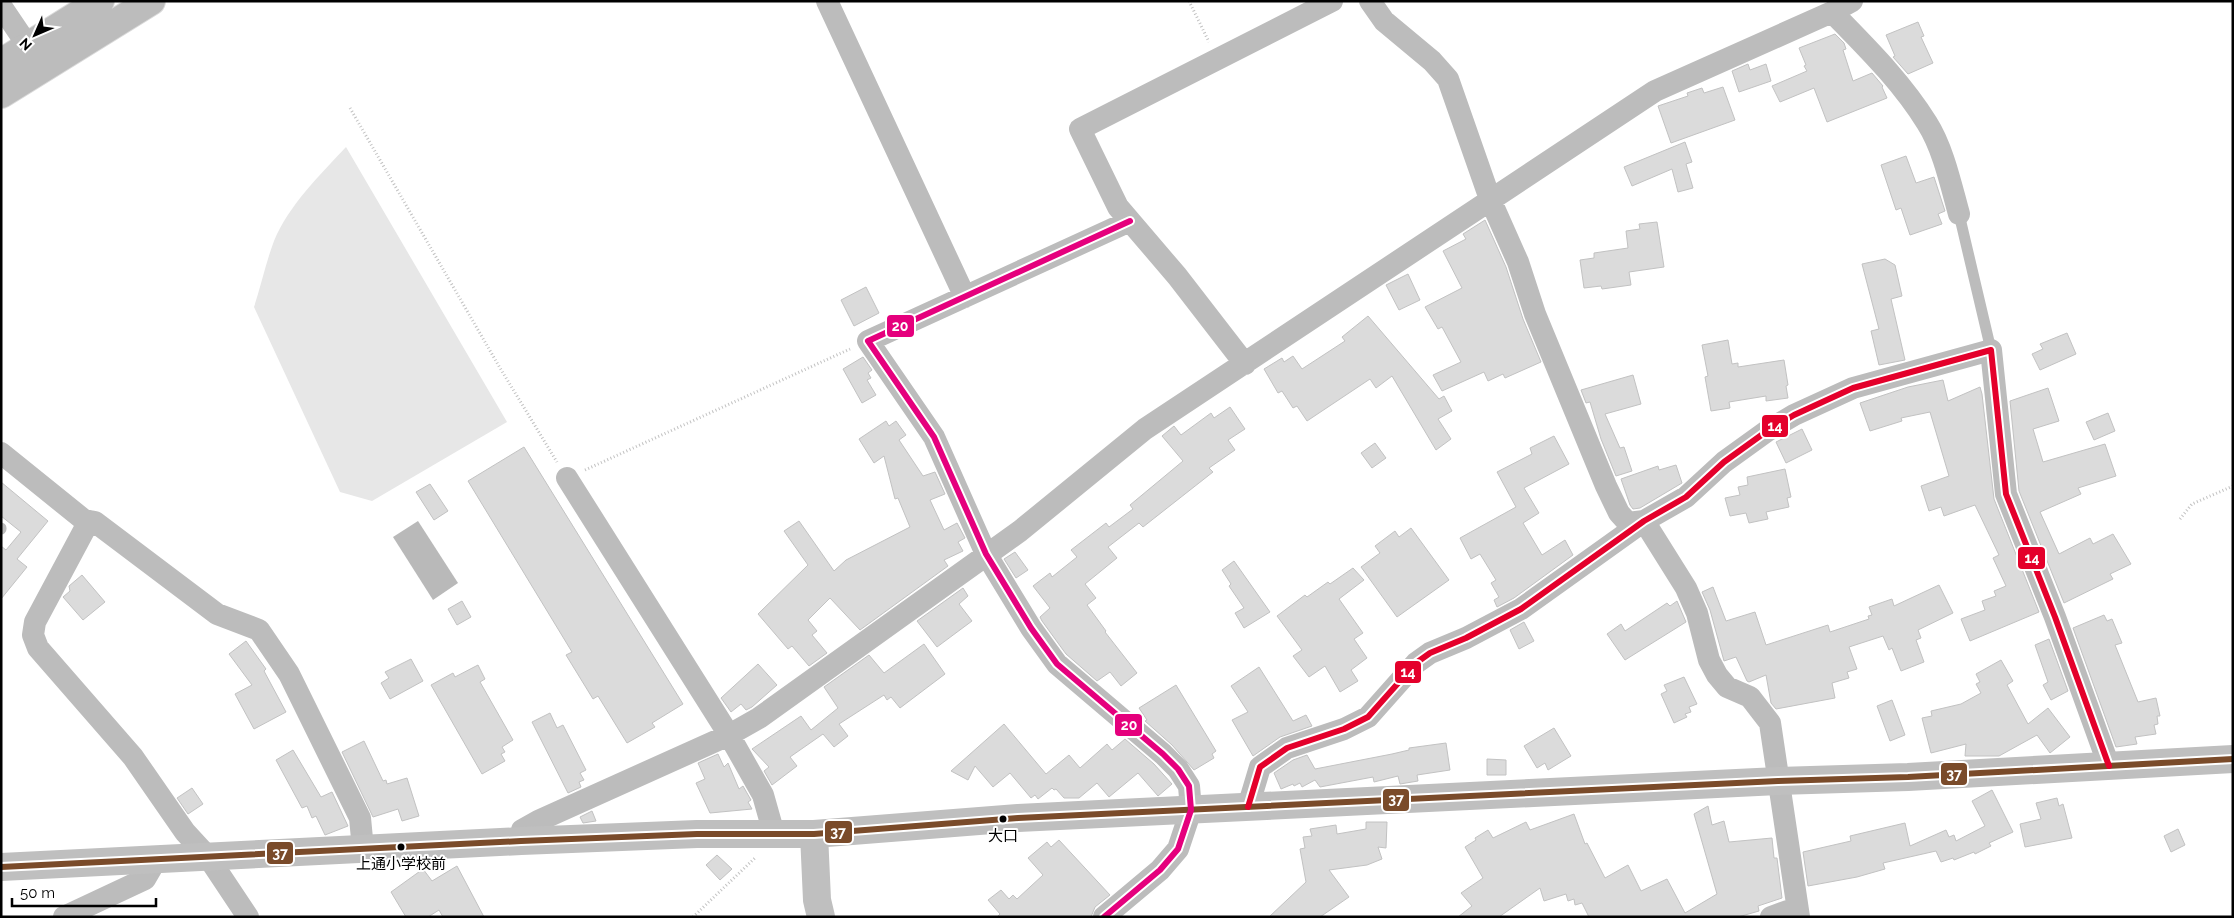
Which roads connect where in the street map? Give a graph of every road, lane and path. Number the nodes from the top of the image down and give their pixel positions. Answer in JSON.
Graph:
{"nodes":[{"id":1,"x":100,"y":1,"type":"edge"},
{"id":2,"x":151,"y":1,"type":"edge"},
{"id":3,"x":827,"y":1,"type":"edge"},
{"id":4,"x":1189,"y":1,"type":"edge"},
{"id":5,"x":1332,"y":1,"type":"edge"},
{"id":6,"x":1370,"y":1,"type":"edge"},
{"id":7,"x":1852,"y":1,"type":"edge"},
{"id":8,"x":1,"y":6,"type":"edge"},
{"id":9,"x":1832,"y":12,"type":"junction"},
{"id":10,"x":28,"y":46,"type":"junction"},
{"id":11,"x":1218,"y":60,"type":"junction"},
{"id":12,"x":1,"y":63,"type":"edge"},
{"id":13,"x":1,"y":94,"type":"edge"},
{"id":14,"x":350,"y":108,"type":"dead end"},
{"id":15,"x":1490,"y":199,"type":"junction"},
{"id":16,"x":1959,"y":214,"type":"joint"},
{"id":17,"x":1130,"y":221,"type":"junction"},
{"id":18,"x":965,"y":297,"type":"junction"},
{"id":19,"x":868,"y":341,"type":"junction"},
{"id":20,"x":1991,"y":350,"type":"junction"},
{"id":21,"x":1245,"y":364,"type":"junction"},
{"id":22,"x":1,"y":453,"type":"edge"},
{"id":23,"x":568,"y":478,"type":"junction"},
{"id":24,"x":2233,"y":486,"type":"edge"},
{"id":25,"x":2180,"y":519,"type":"dead end"},
{"id":26,"x":89,"y":521,"type":"junction"},
{"id":27,"x":1644,"y":521,"type":"junction"},
{"id":28,"x":986,"y":554,"type":"junction"},
{"id":29,"x":729,"y":735,"type":"junction"},
{"id":30,"x":2233,"y":759,"type":"edge"},
{"id":31,"x":2109,"y":766,"type":"junction"},
{"id":32,"x":1778,"y":781,"type":"junction"},
{"id":33,"x":1248,"y":806,"type":"junction"},
{"id":34,"x":1191,"y":810,"type":"junction"},
{"id":35,"x":774,"y":834,"type":"junction"},
{"id":36,"x":814,"y":834,"type":"junction"},
{"id":37,"x":521,"y":841,"type":"junction"},
{"id":38,"x":364,"y":849,"type":"junction"},
{"id":39,"x":208,"y":856,"type":"junction"},
{"id":40,"x":156,"y":860,"type":"junction"},
{"id":41,"x":1,"y":867,"type":"edge"},
{"id":42,"x":1798,"y":912,"type":"edge"},
{"id":43,"x":64,"y":917,"type":"edge"},
{"id":44,"x":248,"y":917,"type":"edge"},
{"id":45,"x":693,"y":917,"type":"edge"},
{"id":46,"x":821,"y":917,"type":"edge"},
{"id":47,"x":1104,"y":917,"type":"edge"},
{"id":48,"x":1771,"y":917,"type":"edge"}],
"edges":[{"from":1,"to":10,"type":"highway"},
{"from":2,"to":13,"type":"highway"},
{"from":3,"to":18,"type":"street"},
{"from":4,"to":11,"type":"path"},
{"from":5,"to":11,"type":"street"},
{"from":6,"to":15,"type":"street"},
{"from":7,"to":9,"type":"street"},
{"from":8,"to":10,"type":"street"},
{"from":9,"to":15,"type":"street"},
{"from":9,"to":16,"type":"street"},
{"from":10,"to":12,"type":"highway"},
{"from":11,"to":17,"type":"street"},
{"from":14,"to":23,"type":"path"},
{"from":15,"to":21,"type":"street"},
{"from":15,"to":27,"type":"street"},
{"from":16,"to":20,"type":"lane"},
{"from":17,"to":18,"type":"street"},
{"from":17,"to":21,"type":"street"},
{"from":18,"to":19,"type":"street"},
{"from":19,"to":23,"type":"path"},
{"from":19,"to":28,"type":"street"},
{"from":20,"to":27,"type":"street"},
{"from":20,"to":31,"type":"street"},
{"from":21,"to":28,"type":"street"},
{"from":22,"to":26,"type":"street"},
{"from":23,"to":29,"type":"street"},
{"from":24,"to":25,"type":"path"},
{"from":26,"to":38,"type":"street"},
{"from":26,"to":39,"type":"street"},
{"from":27,"to":32,"type":"street"},
{"from":27,"to":33,"type":"street"},
{"from":28,"to":29,"type":"street"},
{"from":28,"to":34,"type":"street"},
{"from":29,"to":35,"type":"street"},
{"from":29,"to":37,"type":"street"},
{"from":30,"to":31,"type":"main road"},
{"from":31,"to":32,"type":"main road"},
{"from":32,"to":33,"type":"main road"},
{"from":32,"to":42,"type":"street"},
{"from":33,"to":34,"type":"main road"},
{"from":34,"to":36,"type":"main road"},
{"from":34,"to":47,"type":"street"},
{"from":35,"to":36,"type":"main road"},
{"from":35,"to":37,"type":"main road"},
{"from":35,"to":45,"type":"path"},
{"from":36,"to":46,"type":"main road"},
{"from":37,"to":38,"type":"main road"},
{"from":38,"to":39,"type":"main road"},
{"from":39,"to":40,"type":"main road"},
{"from":39,"to":44,"type":"street"},
{"from":40,"to":41,"type":"main road"},
{"from":40,"to":43,"type":"street"},
{"from":42,"to":48,"type":"street"}]}
